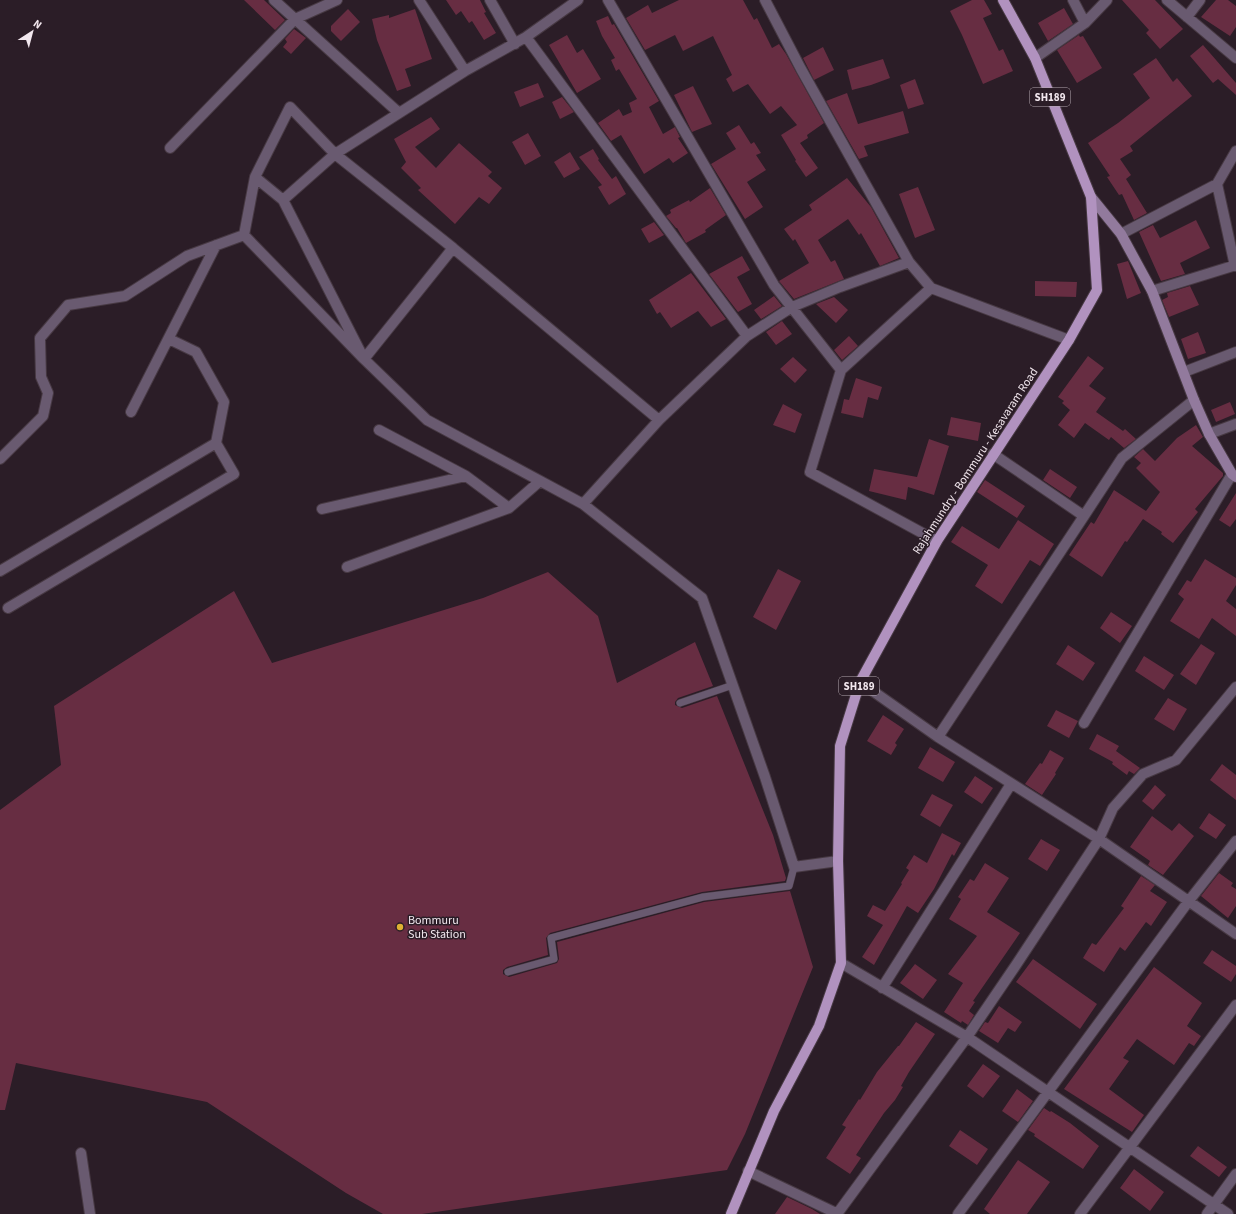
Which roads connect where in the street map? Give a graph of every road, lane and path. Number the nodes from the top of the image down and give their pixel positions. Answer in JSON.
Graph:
{"nodes":[{"id":1,"x":274,"y":0,"type":"edge"},
{"id":2,"x":337,"y":0,"type":"edge"},
{"id":3,"x":419,"y":0,"type":"edge"},
{"id":4,"x":490,"y":0,"type":"edge"},
{"id":5,"x":578,"y":0,"type":"edge"},
{"id":6,"x":608,"y":0,"type":"edge"},
{"id":7,"x":765,"y":0,"type":"edge"},
{"id":8,"x":1003,"y":0,"type":"edge"},
{"id":9,"x":1073,"y":0,"type":"edge"},
{"id":10,"x":1107,"y":0,"type":"edge"},
{"id":11,"x":1168,"y":0,"type":"edge"},
{"id":12,"x":1200,"y":0,"type":"edge"},
{"id":13,"x":1187,"y":17,"type":"junction"},
{"id":14,"x":295,"y":19,"type":"junction"},
{"id":15,"x":1085,"y":23,"type":"junction"},
{"id":16,"x":526,"y":37,"type":"junction"},
{"id":17,"x":515,"y":44,"type":"junction"},
{"id":18,"x":1034,"y":58,"type":"junction"},
{"id":19,"x":1236,"y":58,"type":"edge"},
{"id":20,"x":465,"y":71,"type":"junction"},
{"id":21,"x":399,"y":113,"type":"junction"},
{"id":22,"x":170,"y":148,"type":"dead end"},
{"id":23,"x":1236,"y":151,"type":"edge"},
{"id":24,"x":334,"y":154,"type":"junction"},
{"id":25,"x":255,"y":177,"type":"junction"},
{"id":26,"x":1217,"y":184,"type":"junction"},
{"id":27,"x":1091,"y":197,"type":"junction"},
{"id":28,"x":283,"y":200,"type":"junction"},
{"id":29,"x":1122,"y":234,"type":"junction"},
{"id":30,"x":244,"y":236,"type":"junction"},
{"id":31,"x":216,"y":245,"type":"junction"},
{"id":32,"x":453,"y":248,"type":"junction"},
{"id":33,"x":909,"y":262,"type":"junction"},
{"id":34,"x":1236,"y":265,"type":"edge"},
{"id":35,"x":932,"y":288,"type":"junction"},
{"id":36,"x":1152,"y":291,"type":"junction"},
{"id":37,"x":792,"y":307,"type":"junction"},
{"id":38,"x":747,"y":336,"type":"junction"},
{"id":39,"x":169,"y":339,"type":"junction"},
{"id":40,"x":1069,"y":340,"type":"junction"},
{"id":41,"x":1236,"y":352,"type":"edge"},
{"id":42,"x":364,"y":359,"type":"junction"},
{"id":43,"x":841,"y":370,"type":"junction"},
{"id":44,"x":1184,"y":372,"type":"junction"},
{"id":45,"x":1194,"y":400,"type":"junction"},
{"id":46,"x":131,"y":412,"type":"dead end"},
{"id":47,"x":660,"y":420,"type":"junction"},
{"id":48,"x":1236,"y":424,"type":"edge"},
{"id":49,"x":379,"y":430,"type":"dead end"},
{"id":50,"x":1209,"y":434,"type":"junction"},
{"id":51,"x":216,"y":443,"type":"junction"},
{"id":52,"x":993,"y":454,"type":"junction"},
{"id":53,"x":0,"y":459,"type":"edge"},
{"id":54,"x":466,"y":476,"type":"junction"},
{"id":55,"x":1234,"y":476,"type":"edge"},
{"id":56,"x":540,"y":481,"type":"junction"},
{"id":57,"x":583,"y":504,"type":"junction"},
{"id":58,"x":510,"y":508,"type":"junction"},
{"id":59,"x":322,"y":509,"type":"dead end"},
{"id":60,"x":1084,"y":516,"type":"junction"},
{"id":61,"x":937,"y":541,"type":"junction"},
{"id":62,"x":347,"y":566,"type":"dead end"},
{"id":63,"x":0,"y":571,"type":"edge"},
{"id":64,"x":8,"y":608,"type":"dead end"},
{"id":65,"x":860,"y":682,"type":"junction"},
{"id":66,"x":733,"y":686,"type":"junction"},
{"id":67,"x":1236,"y":687,"type":"edge"},
{"id":68,"x":680,"y":703,"type":"dead end"},
{"id":69,"x":1084,"y":724,"type":"dead end"},
{"id":70,"x":938,"y":737,"type":"junction"},
{"id":71,"x":1011,"y":784,"type":"junction"},
{"id":72,"x":1099,"y":839,"type":"junction"},
{"id":73,"x":1236,"y":841,"type":"edge"},
{"id":74,"x":838,"y":861,"type":"junction"},
{"id":75,"x":794,"y":867,"type":"junction"},
{"id":76,"x":1188,"y":902,"type":"junction"},
{"id":77,"x":1236,"y":934,"type":"edge"},
{"id":78,"x":841,"y":963,"type":"junction"},
{"id":79,"x":508,"y":972,"type":"dead end"},
{"id":80,"x":882,"y":988,"type":"junction"},
{"id":81,"x":1236,"y":1005,"type":"edge"},
{"id":82,"x":967,"y":1037,"type":"junction"},
{"id":83,"x":1048,"y":1092,"type":"junction"},
{"id":84,"x":1129,"y":1147,"type":"junction"},
{"id":85,"x":81,"y":1153,"type":"dead end"},
{"id":86,"x":748,"y":1171,"type":"junction"},
{"id":87,"x":1236,"y":1174,"type":"edge"},
{"id":88,"x":1214,"y":1204,"type":"junction"},
{"id":89,"x":90,"y":1214,"type":"edge"},
{"id":90,"x":731,"y":1214,"type":"edge"},
{"id":91,"x":838,"y":1214,"type":"edge"},
{"id":92,"x":958,"y":1214,"type":"edge"},
{"id":93,"x":1080,"y":1214,"type":"edge"},
{"id":94,"x":1207,"y":1214,"type":"edge"},
{"id":95,"x":1228,"y":1214,"type":"edge"}],
"edges":[{"from":1,"to":14,"type":"street"},
{"from":2,"to":14,"type":"street"},
{"from":3,"to":20,"type":"street"},
{"from":4,"to":17,"type":"street"},
{"from":5,"to":16,"type":"street"},
{"from":6,"to":37,"type":"street"},
{"from":7,"to":33,"type":"street"},
{"from":8,"to":18,"type":"main road","name":"Rajahmundry - Bommuru - Kesavaram Road","number":"SH189"},
{"from":9,"to":15,"type":"street"},
{"from":10,"to":15,"type":"street"},
{"from":11,"to":13,"type":"street"},
{"from":12,"to":13,"type":"street"},
{"from":13,"to":19,"type":"street"},
{"from":14,"to":21,"type":"street"},
{"from":14,"to":22,"type":"street"},
{"from":15,"to":18,"type":"street"},
{"from":16,"to":17,"type":"street"},
{"from":16,"to":38,"type":"street"},
{"from":17,"to":20,"type":"street"},
{"from":18,"to":27,"type":"main road","name":"Rajahmundry - Bommuru - Kesavaram Road","number":"SH189"},
{"from":20,"to":21,"type":"street"},
{"from":21,"to":24,"type":"street"},
{"from":23,"to":26,"type":"street"},
{"from":24,"to":25,"type":"street"},
{"from":24,"to":28,"type":"street"},
{"from":24,"to":32,"type":"street"},
{"from":25,"to":28,"type":"street"},
{"from":25,"to":30,"type":"street"},
{"from":26,"to":29,"type":"street"},
{"from":26,"to":34,"type":"street"},
{"from":27,"to":29,"type":"main road"},
{"from":27,"to":40,"type":"main road","name":"Rajahmundry - Bommuru - Kesavaram Road","number":"SH189"},
{"from":28,"to":42,"type":"street"},
{"from":29,"to":36,"type":"main road"},
{"from":30,"to":31,"type":"street"},
{"from":30,"to":42,"type":"street"},
{"from":31,"to":39,"type":"street"},
{"from":31,"to":53,"type":"street"},
{"from":32,"to":42,"type":"street"},
{"from":32,"to":47,"type":"street"},
{"from":33,"to":35,"type":"street"},
{"from":33,"to":37,"type":"street"},
{"from":34,"to":36,"type":"street"},
{"from":35,"to":40,"type":"street"},
{"from":35,"to":43,"type":"street"},
{"from":36,"to":44,"type":"main road"},
{"from":37,"to":38,"type":"street"},
{"from":37,"to":43,"type":"street"},
{"from":38,"to":47,"type":"street"},
{"from":39,"to":46,"type":"street"},
{"from":39,"to":51,"type":"street"},
{"from":40,"to":52,"type":"main road","name":"Rajahmundry - Bommuru - Kesavaram Road","number":"SH189"},
{"from":41,"to":44,"type":"street"},
{"from":42,"to":56,"type":"street"},
{"from":43,"to":61,"type":"street"},
{"from":44,"to":45,"type":"main road"},
{"from":45,"to":50,"type":"main road"},
{"from":45,"to":60,"type":"street"},
{"from":47,"to":57,"type":"street"},
{"from":48,"to":50,"type":"street"},
{"from":49,"to":54,"type":"street"},
{"from":50,"to":55,"type":"main road"},
{"from":51,"to":63,"type":"street"},
{"from":51,"to":64,"type":"street"},
{"from":52,"to":60,"type":"street"},
{"from":52,"to":61,"type":"main road","name":"Rajahmundry - Bommuru - Kesavaram Road","number":"SH189"},
{"from":54,"to":58,"type":"street"},
{"from":54,"to":59,"type":"street"},
{"from":55,"to":69,"type":"street"},
{"from":56,"to":57,"type":"street"},
{"from":56,"to":58,"type":"street"},
{"from":57,"to":66,"type":"street"},
{"from":58,"to":62,"type":"street"},
{"from":60,"to":70,"type":"street"},
{"from":61,"to":65,"type":"main road","name":"Rajahmundry - Bommuru - Kesavaram Road","number":"SH189"},
{"from":65,"to":70,"type":"street"},
{"from":65,"to":74,"type":"main road","name":"Rajahmundry - Bommuru - Kesavaram Road","number":"SH189"},
{"from":66,"to":68,"type":"lane"},
{"from":66,"to":75,"type":"street"},
{"from":67,"to":72,"type":"street"},
{"from":70,"to":71,"type":"street"},
{"from":71,"to":72,"type":"street"},
{"from":71,"to":80,"type":"street"},
{"from":72,"to":76,"type":"street"},
{"from":72,"to":82,"type":"street"},
{"from":73,"to":76,"type":"street"},
{"from":74,"to":75,"type":"street"},
{"from":74,"to":78,"type":"main road","name":"Rajahmundry - Bommuru - Kesavaram Road","number":"SH189"},
{"from":75,"to":79,"type":"lane"},
{"from":76,"to":77,"type":"street"},
{"from":76,"to":83,"type":"street"},
{"from":78,"to":80,"type":"street"},
{"from":78,"to":86,"type":"main road","name":"Rajahmundry - Bommuru - Kesavaram Road","number":"SH189"},
{"from":80,"to":82,"type":"street"},
{"from":81,"to":84,"type":"street"},
{"from":82,"to":83,"type":"street"},
{"from":82,"to":91,"type":"street"},
{"from":83,"to":84,"type":"street"},
{"from":83,"to":92,"type":"street"},
{"from":84,"to":88,"type":"street"},
{"from":84,"to":93,"type":"street"},
{"from":85,"to":89,"type":"street"},
{"from":86,"to":90,"type":"main road","name":"Rajahmundry - Bommuru - Kesavaram Road","number":"SH189"},
{"from":86,"to":91,"type":"street"},
{"from":87,"to":88,"type":"street"},
{"from":88,"to":94,"type":"street"},
{"from":88,"to":95,"type":"street"}]}
